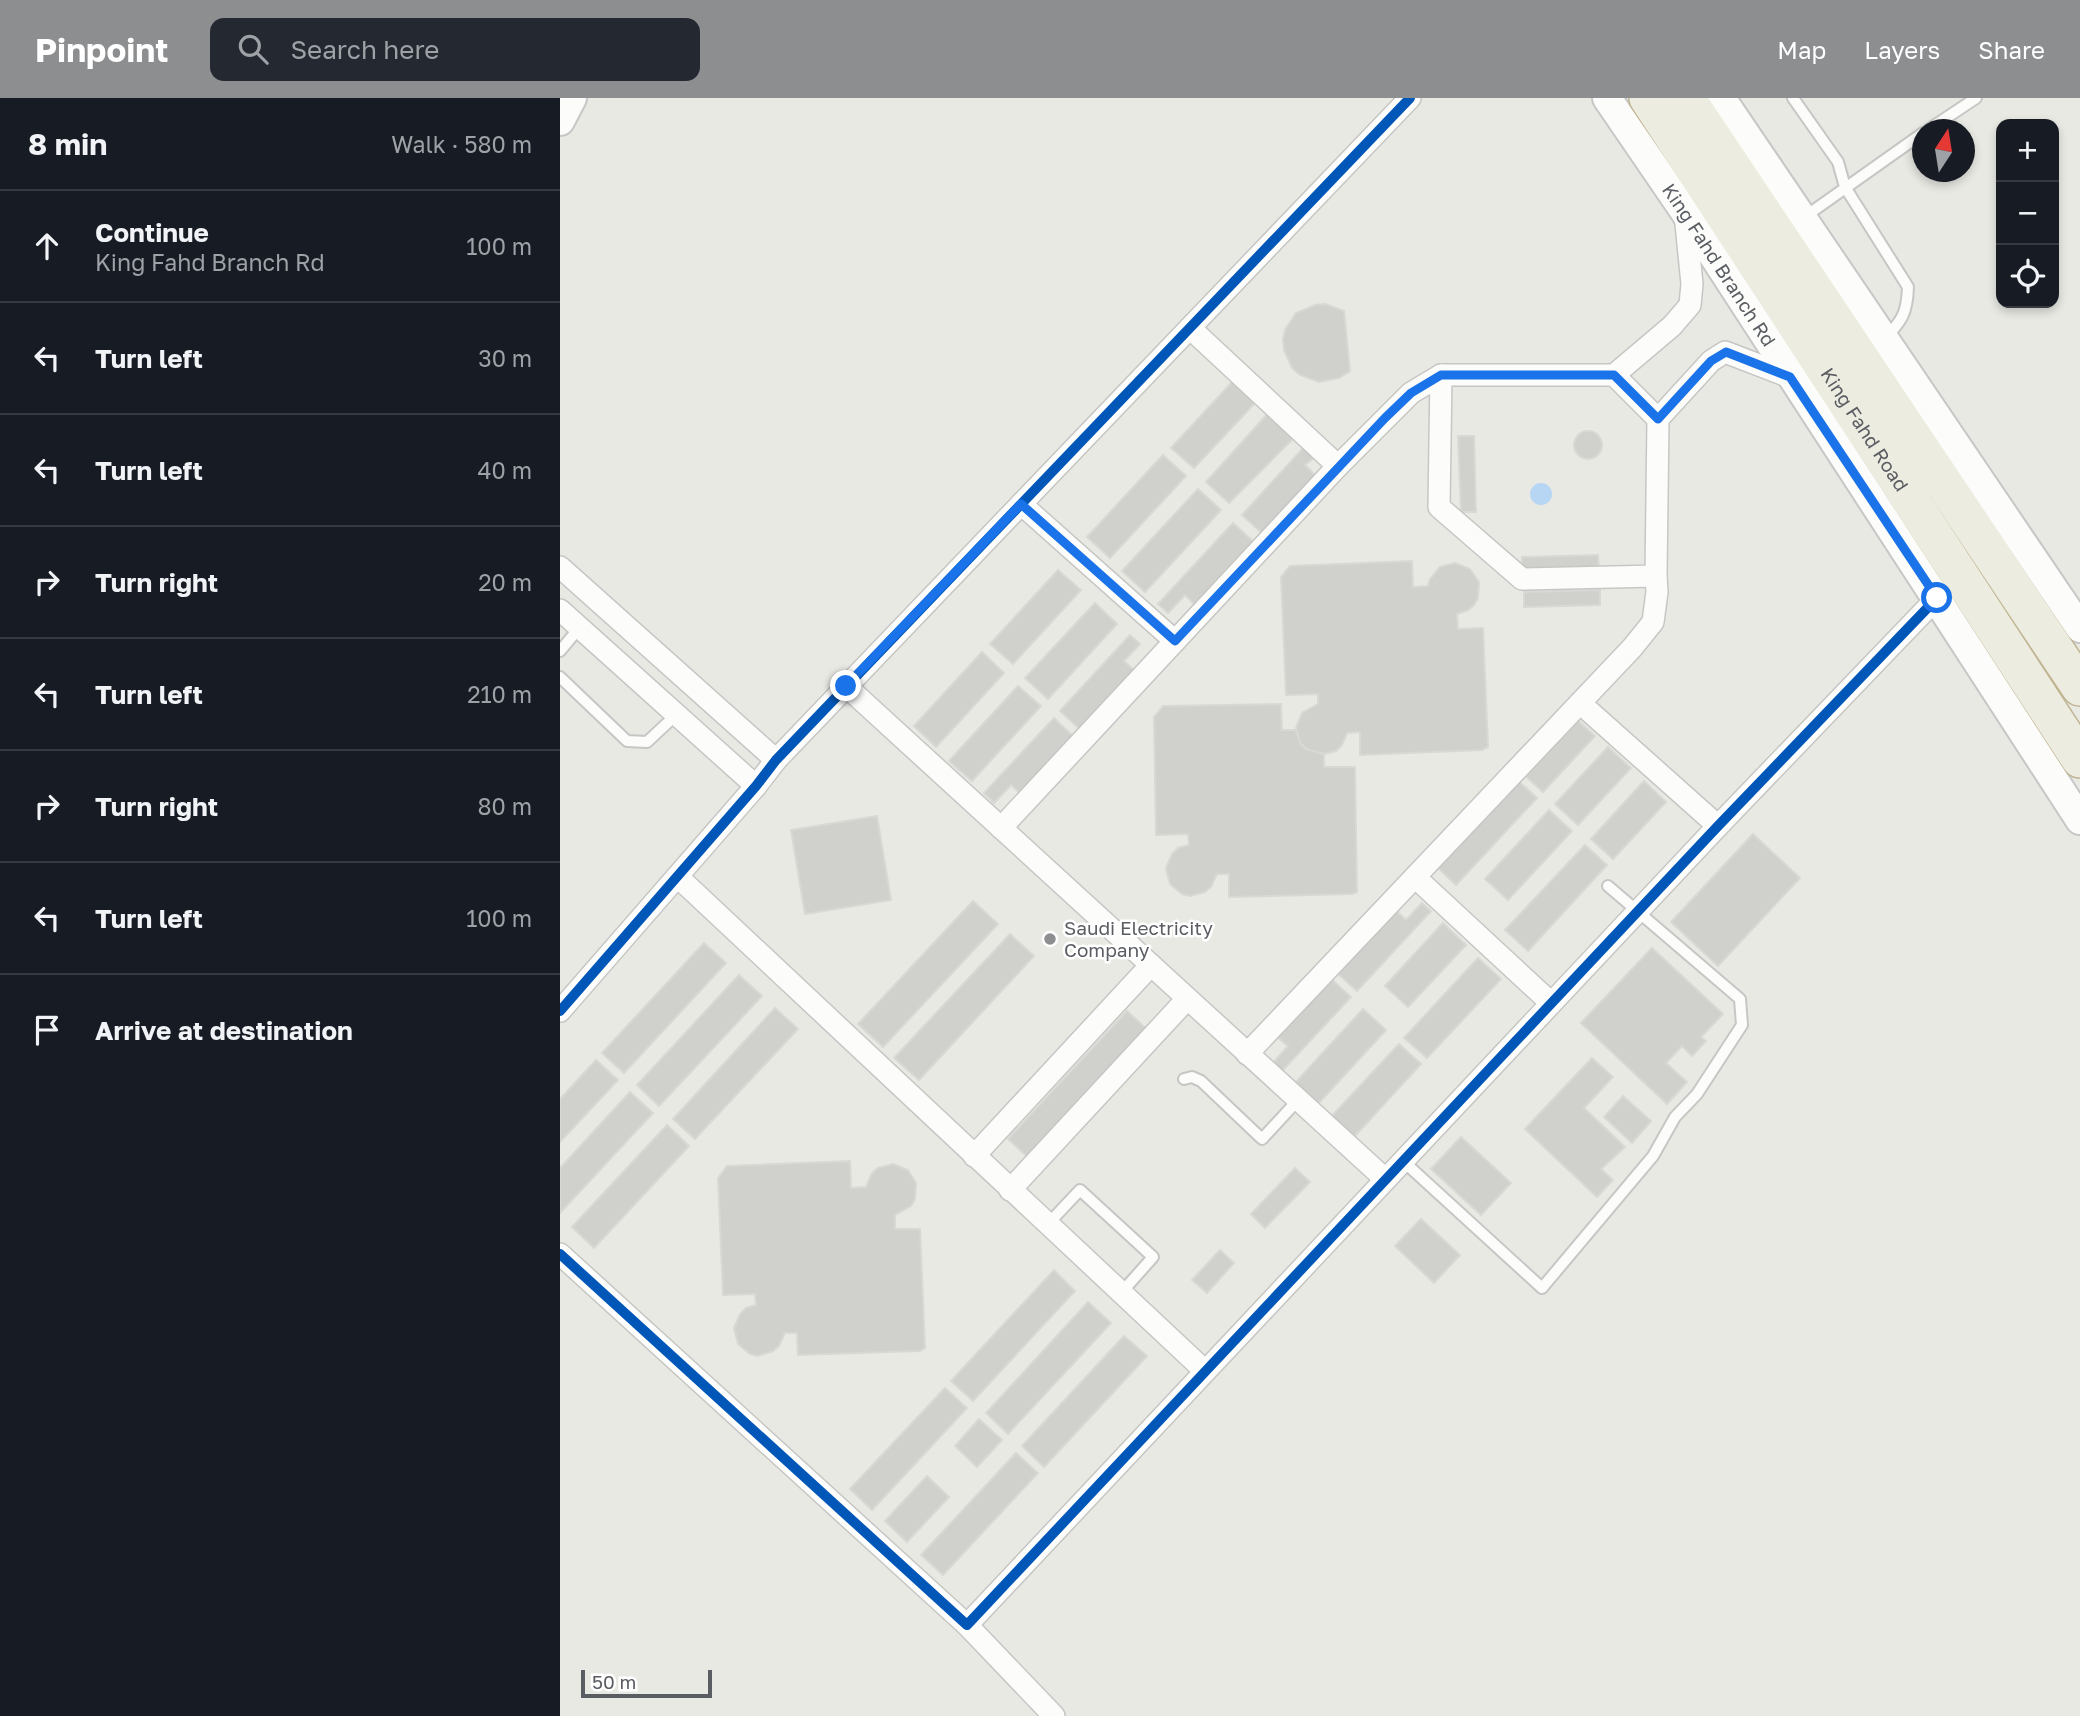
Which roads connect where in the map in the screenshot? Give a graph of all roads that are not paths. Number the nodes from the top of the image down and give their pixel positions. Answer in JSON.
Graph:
{"nodes":[{"id":1,"x":572,"y":98,"type":"edge"},
{"id":2,"x":1410,"y":98,"type":"edge"},
{"id":3,"x":1607,"y":98,"type":"edge"},
{"id":4,"x":1648,"y":98,"type":"edge"},
{"id":5,"x":1686,"y":98,"type":"edge"},
{"id":6,"x":1721,"y":98,"type":"edge"},
{"id":7,"x":1793,"y":98,"type":"edge"},
{"id":8,"x":1976,"y":98,"type":"edge"},
{"id":9,"x":1944,"y":119,"type":"edge"},
{"id":10,"x":560,"y":121,"type":"edge"},
{"id":11,"x":1912,"y":141,"type":"edge"},
{"id":12,"x":1845,"y":187,"type":"junction"},
{"id":13,"x":1685,"y":212,"type":"junction"},
{"id":14,"x":1803,"y":218,"type":"junction"},
{"id":15,"x":1189,"y":328,"type":"junction"},
{"id":16,"x":1885,"y":339,"type":"junction"},
{"id":17,"x":1441,"y":375,"type":"junction"},
{"id":18,"x":1614,"y":375,"type":"junction"},
{"id":19,"x":1790,"y":377,"type":"junction"},
{"id":20,"x":1658,"y":419,"type":"junction"},
{"id":21,"x":1338,"y":466,"type":"junction"},
{"id":22,"x":1021,"y":504,"type":"junction"},
{"id":23,"x":560,"y":567,"type":"edge"},
{"id":24,"x":1656,"y":576,"type":"junction"},
{"id":25,"x":2052,"y":585,"type":"junction"},
{"id":26,"x":1937,"y":598,"type":"junction"},
{"id":27,"x":2080,"y":609,"type":"edge"},
{"id":28,"x":560,"y":610,"type":"edge"},
{"id":29,"x":580,"y":627,"type":"junction"},
{"id":30,"x":2080,"y":628,"type":"edge"},
{"id":31,"x":1175,"y":641,"type":"junction"},
{"id":32,"x":560,"y":651,"type":"edge"},
{"id":33,"x":560,"y":677,"type":"edge"},
{"id":34,"x":846,"y":686,"type":"junction"},
{"id":35,"x":2080,"y":687,"type":"edge"},
{"id":36,"x":1580,"y":703,"type":"junction"},
{"id":37,"x":677,"y":714,"type":"junction"},
{"id":38,"x":2080,"y":759,"type":"edge"},
{"id":39,"x":776,"y":760,"type":"junction"},
{"id":40,"x":757,"y":786,"type":"junction"},
{"id":41,"x":2080,"y":820,"type":"edge"},
{"id":42,"x":1718,"y":826,"type":"junction"},
{"id":43,"x":1001,"y":828,"type":"junction"},
{"id":44,"x":678,"y":877,"type":"junction"},
{"id":45,"x":1415,"y":877,"type":"junction"},
{"id":46,"x":1608,"y":886,"type":"dead end"},
{"id":47,"x":1638,"y":911,"type":"junction"},
{"id":48,"x":1151,"y":965,"type":"junction"},
{"id":49,"x":1187,"y":999,"type":"junction"},
{"id":50,"x":1551,"y":1003,"type":"junction"},
{"id":51,"x":560,"y":1011,"type":"edge"},
{"id":52,"x":1247,"y":1054,"type":"junction"},
{"id":53,"x":1184,"y":1079,"type":"dead end"},
{"id":54,"x":1298,"y":1100,"type":"junction"},
{"id":55,"x":974,"y":1156,"type":"junction"},
{"id":56,"x":1403,"y":1161,"type":"junction"},
{"id":57,"x":1385,"y":1180,"type":"junction"},
{"id":58,"x":1010,"y":1189,"type":"junction"},
{"id":59,"x":1048,"y":1224,"type":"junction"},
{"id":60,"x":560,"y":1254,"type":"edge"},
{"id":61,"x":1121,"y":1293,"type":"junction"},
{"id":62,"x":1205,"y":1371,"type":"junction"},
{"id":63,"x":967,"y":1625,"type":"junction"},
{"id":64,"x":1054,"y":1716,"type":"edge"}],
"edges":[{"from":1,"to":10,"type":"main road"},
{"from":2,"to":15,"type":"street"},
{"from":3,"to":13,"type":"main road","name":"King Fahd Branch Rd"},
{"from":4,"to":38,"type":"highway","name":"King Fahd Road"},
{"from":5,"to":35,"type":"highway","name":"King Fahd Road"},
{"from":6,"to":14,"type":"main road"},
{"from":7,"to":12,"type":"lane"},
{"from":8,"to":9,"type":"lane"},
{"from":11,"to":12,"type":"lane"},
{"from":12,"to":14,"type":"lane"},
{"from":12,"to":16,"type":"lane"},
{"from":13,"to":18,"type":"street"},
{"from":13,"to":19,"type":"main road","name":"King Fahd Branch Rd"},
{"from":14,"to":16,"type":"main road"},
{"from":15,"to":21,"type":"street"},
{"from":15,"to":22,"type":"street"},
{"from":16,"to":25,"type":"main road"},
{"from":17,"to":18,"type":"street"},
{"from":17,"to":21,"type":"street"},
{"from":17,"to":24,"type":"street"},
{"from":18,"to":20,"type":"street"},
{"from":19,"to":20,"type":"street"},
{"from":19,"to":26,"type":"main road","name":"King Fahd Branch Rd"},
{"from":20,"to":24,"type":"street"},
{"from":21,"to":31,"type":"street"},
{"from":22,"to":31,"type":"street"},
{"from":22,"to":34,"type":"street"},
{"from":23,"to":39,"type":"street"},
{"from":24,"to":36,"type":"street"},
{"from":25,"to":27,"type":"main road"},
{"from":25,"to":30,"type":"main road"},
{"from":26,"to":41,"type":"main road","name":"King Fahd Branch Rd"},
{"from":26,"to":42,"type":"street"},
{"from":28,"to":29,"type":"street"},
{"from":29,"to":32,"type":"lane"},
{"from":29,"to":37,"type":"street"},
{"from":31,"to":43,"type":"street"},
{"from":33,"to":37,"type":"lane"},
{"from":34,"to":39,"type":"street"},
{"from":34,"to":43,"type":"street"},
{"from":36,"to":42,"type":"street"},
{"from":36,"to":45,"type":"street"},
{"from":37,"to":40,"type":"street"},
{"from":39,"to":40,"type":"street"},
{"from":40,"to":44,"type":"street"},
{"from":42,"to":47,"type":"street"},
{"from":43,"to":48,"type":"street"},
{"from":44,"to":51,"type":"street"},
{"from":44,"to":55,"type":"street"},
{"from":45,"to":50,"type":"street"},
{"from":45,"to":52,"type":"street"},
{"from":46,"to":47,"type":"lane"},
{"from":47,"to":50,"type":"street"},
{"from":47,"to":56,"type":"lane"},
{"from":48,"to":49,"type":"street"},
{"from":48,"to":55,"type":"street"},
{"from":49,"to":52,"type":"street"},
{"from":49,"to":58,"type":"street"},
{"from":50,"to":56,"type":"street"},
{"from":52,"to":54,"type":"street"},
{"from":53,"to":54,"type":"lane"},
{"from":54,"to":57,"type":"street"},
{"from":55,"to":58,"type":"street"},
{"from":56,"to":57,"type":"street"},
{"from":57,"to":62,"type":"street"},
{"from":58,"to":59,"type":"street"},
{"from":59,"to":61,"type":"street"},
{"from":59,"to":61,"type":"lane"},
{"from":60,"to":63,"type":"street"},
{"from":61,"to":62,"type":"street"},
{"from":62,"to":63,"type":"street"},
{"from":63,"to":64,"type":"street"}]}
